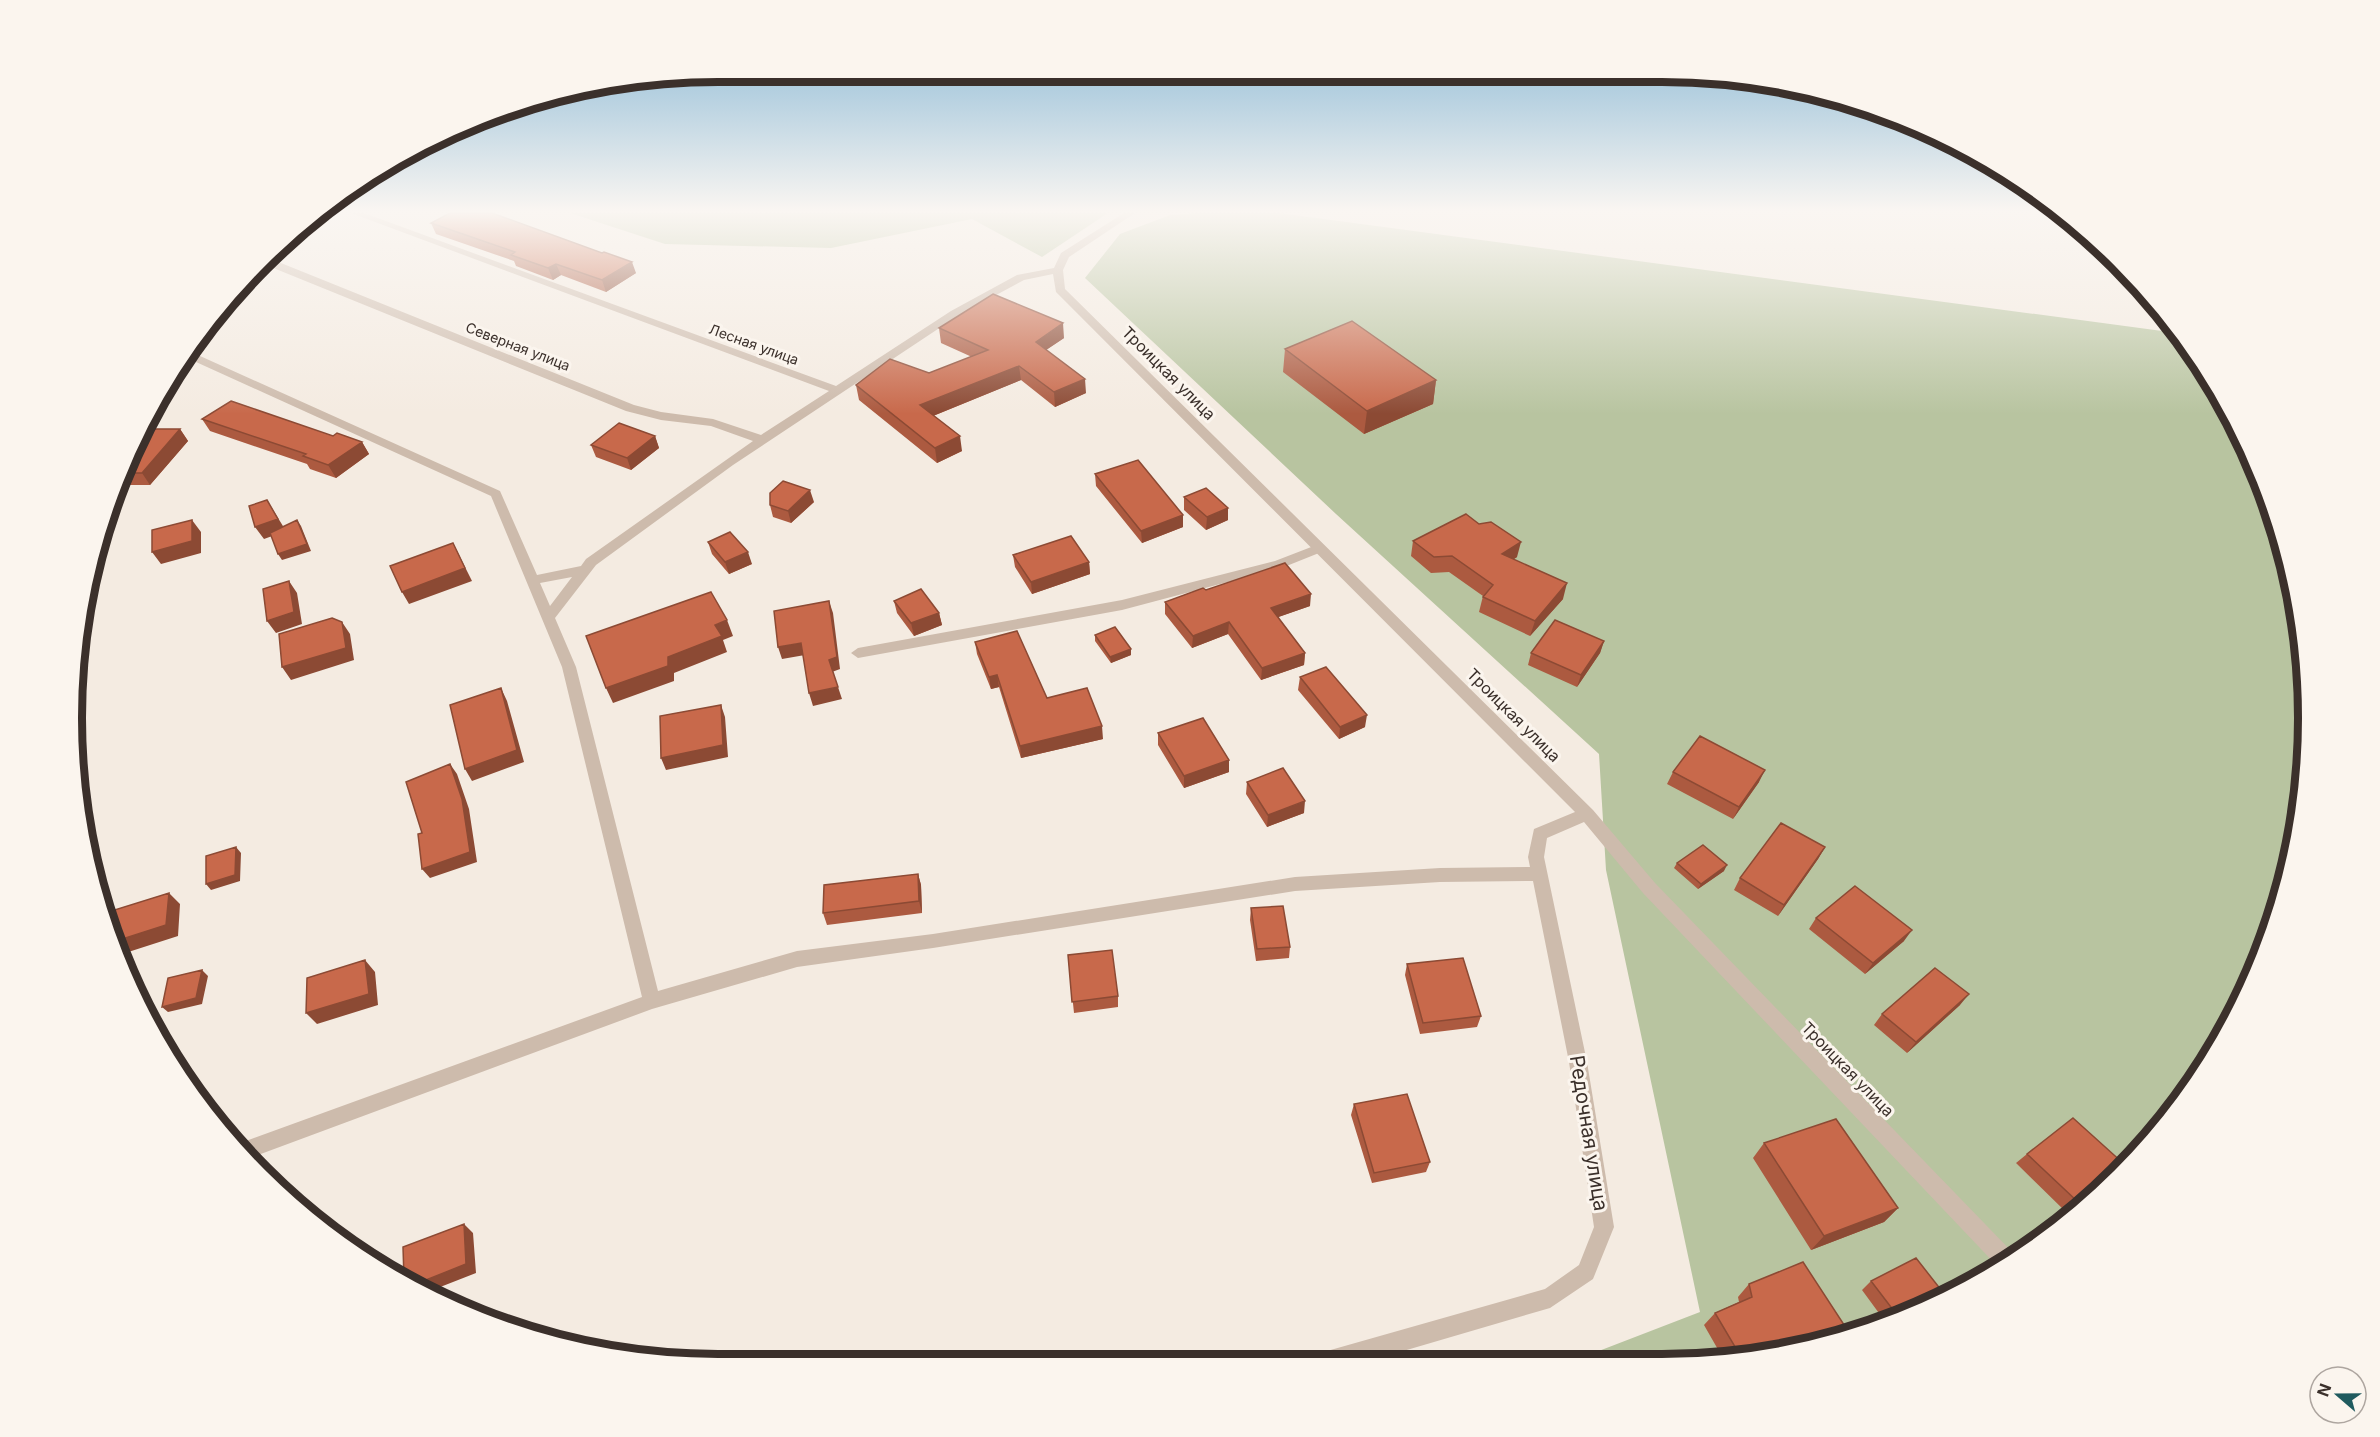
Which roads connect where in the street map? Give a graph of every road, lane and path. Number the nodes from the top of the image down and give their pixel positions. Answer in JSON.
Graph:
{"nodes":[{"id":1,"x":314,"y":280,"type":"edge"},
{"id":2,"x":538,"y":280,"type":"edge"},
{"id":3,"x":1015,"y":280,"type":"edge"},
{"id":4,"x":1059,"y":280,"type":"edge"},
{"id":5,"x":195,"y":357,"type":"edge"},
{"id":6,"x":839,"y":391,"type":"junction"},
{"id":7,"x":763,"y":440,"type":"junction"},
{"id":8,"x":1319,"y":548,"type":"junction"},
{"id":9,"x":585,"y":570,"type":"junction"},
{"id":10,"x":532,"y":580,"type":"junction"},
{"id":11,"x":548,"y":618,"type":"junction"},
{"id":12,"x":858,"y":652,"type":"dead end"},
{"id":13,"x":1587,"y":814,"type":"junction"},
{"id":14,"x":1539,"y":874,"type":"junction"},
{"id":15,"x":652,"y":1001,"type":"junction"},
{"id":16,"x":250,"y":1149,"type":"edge"},
{"id":17,"x":2002,"y":1255,"type":"edge"},
{"id":18,"x":1355,"y":1354,"type":"edge"}],
"edges":[{"from":1,"to":7,"type":"street","name":"Северная улица"},
{"from":2,"to":6,"type":"street","name":"Лесная улица"},
{"from":3,"to":6,"type":"street"},
{"from":4,"to":8,"type":"street","name":"Троицкая улица"},
{"from":5,"to":10,"type":"street"},
{"from":6,"to":7,"type":"street"},
{"from":7,"to":9,"type":"street"},
{"from":8,"to":12,"type":"street"},
{"from":8,"to":13,"type":"street","name":"Троицкая улица"},
{"from":9,"to":10,"type":"street"},
{"from":9,"to":11,"type":"street"},
{"from":10,"to":11,"type":"street"},
{"from":11,"to":15,"type":"street"},
{"from":13,"to":14,"type":"street","name":"Редочная улица"},
{"from":13,"to":17,"type":"street","name":"Троицкая улица"},
{"from":14,"to":15,"type":"street"},
{"from":14,"to":18,"type":"street","name":"Редочная улица"},
{"from":15,"to":16,"type":"street"}]}
